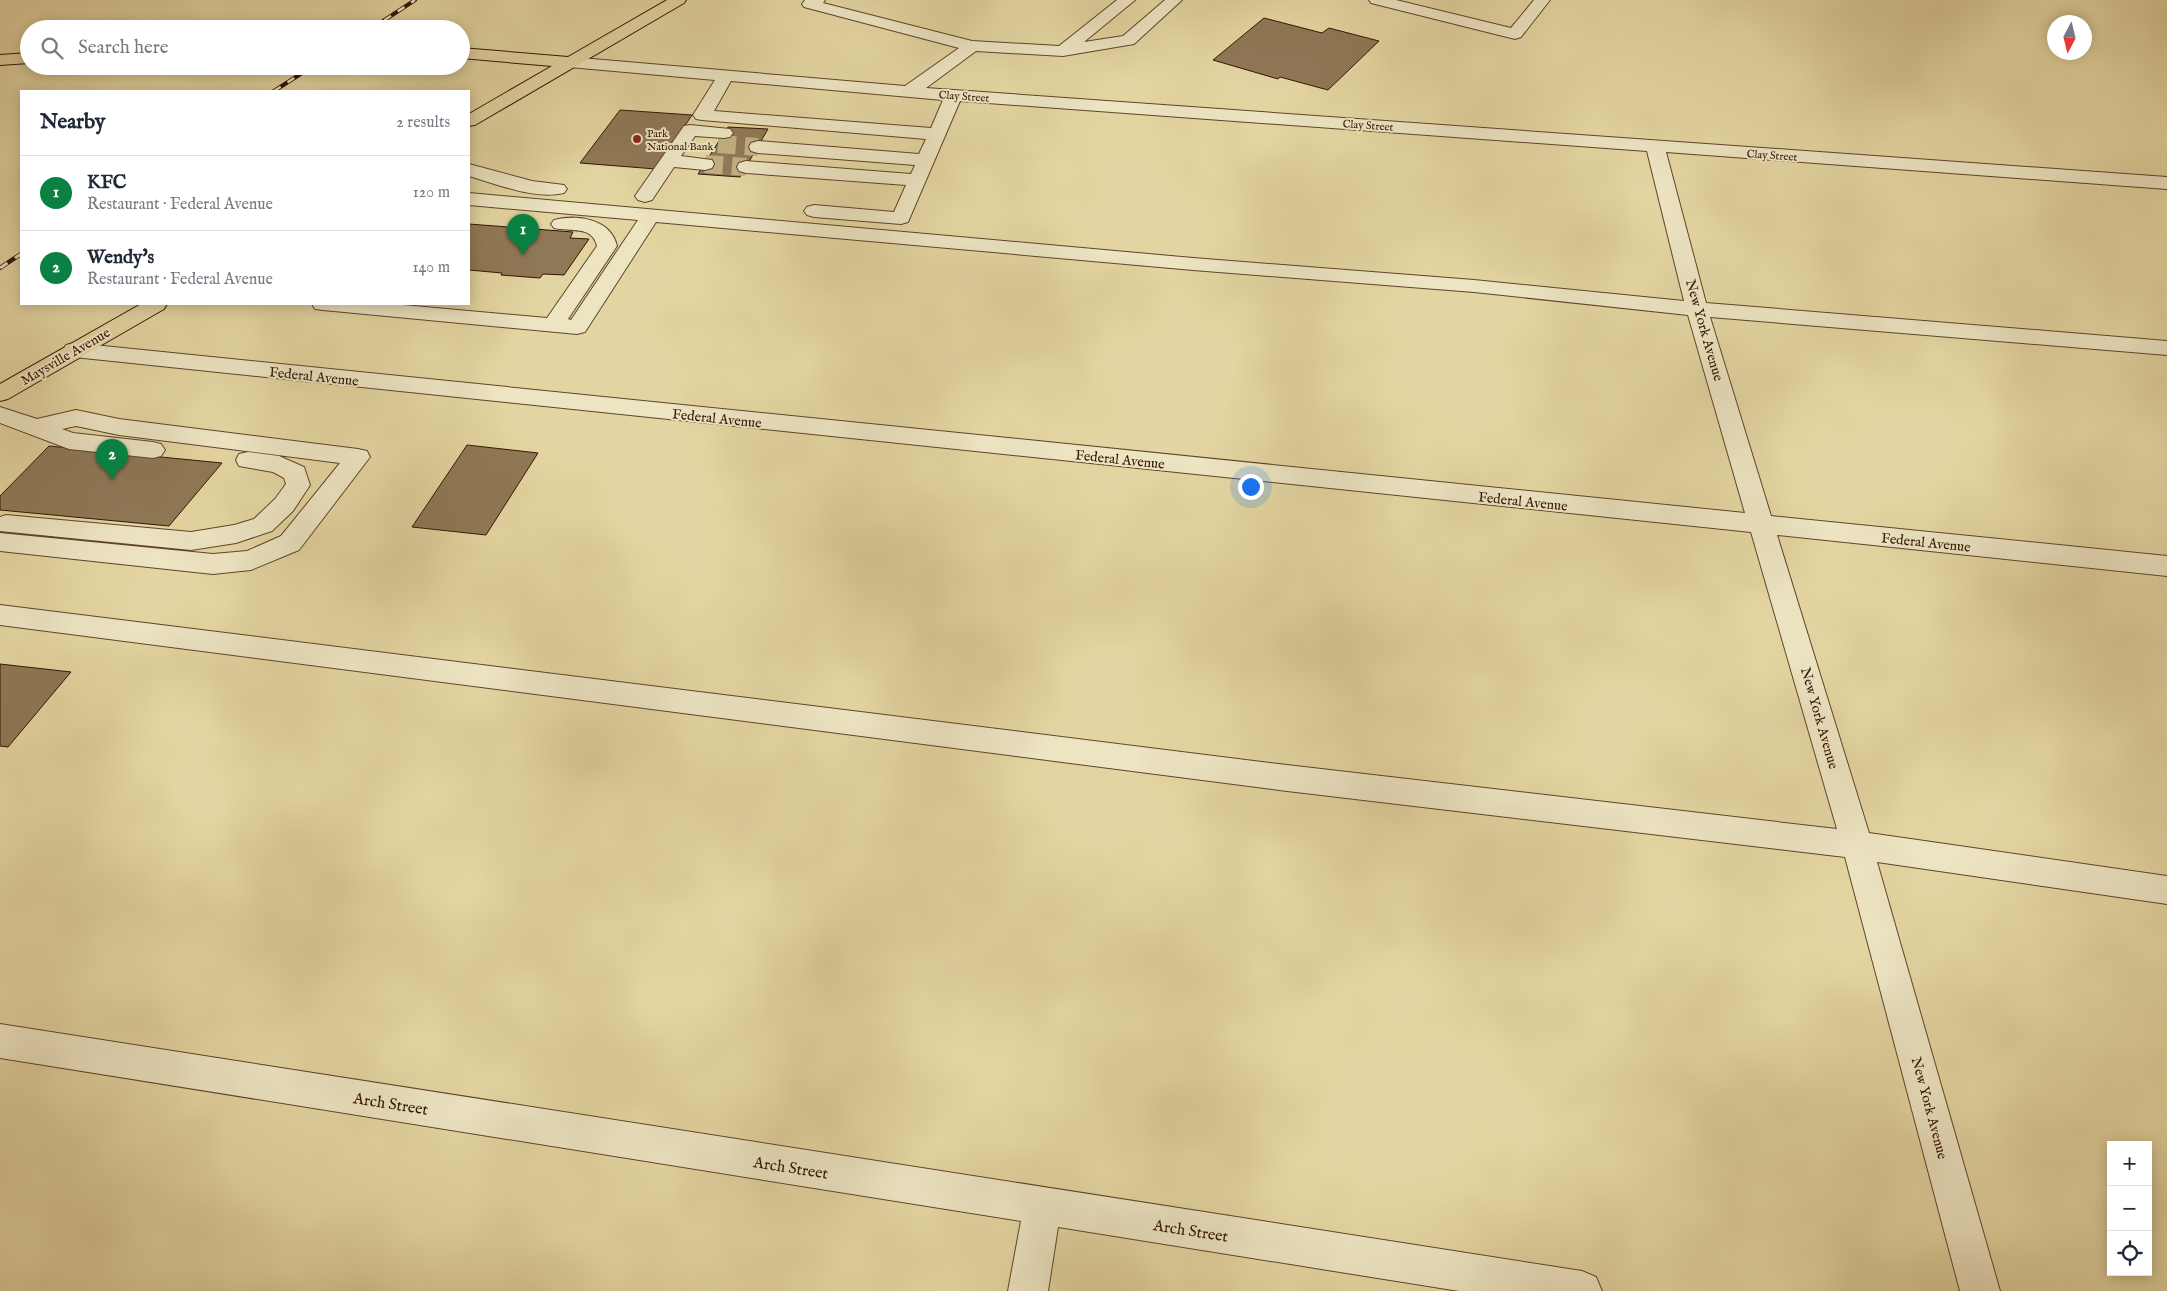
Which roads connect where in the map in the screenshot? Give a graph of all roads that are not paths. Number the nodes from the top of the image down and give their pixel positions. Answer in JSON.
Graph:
{"nodes":[{"id":1,"x":678,"y":0,"type":"edge"},
{"id":2,"x":817,"y":0,"type":"edge"},
{"id":3,"x":1174,"y":0,"type":"edge"},
{"id":4,"x":1377,"y":0,"type":"edge"},
{"id":5,"x":1542,"y":0,"type":"edge"},
{"id":6,"x":1101,"y":2,"type":"dead end"},
{"id":7,"x":1122,"y":3,"type":"edge"},
{"id":8,"x":972,"y":46,"type":"junction"},
{"id":9,"x":1063,"y":51,"type":"junction"},
{"id":10,"x":470,"y":54,"type":"edge"},
{"id":11,"x":20,"y":59,"type":"edge"},
{"id":12,"x":0,"y":60,"type":"edge"},
{"id":13,"x":569,"y":62,"type":"junction"},
{"id":14,"x":726,"y":76,"type":"junction"},
{"id":15,"x":909,"y":92,"type":"junction"},
{"id":16,"x":954,"y":95,"type":"junction"},
{"id":17,"x":470,"y":120,"type":"edge"},
{"id":18,"x":1655,"y":147,"type":"junction"},
{"id":19,"x":676,"y":151,"type":"junction"},
{"id":20,"x":926,"y":159,"type":"junction"},
{"id":21,"x":470,"y":170,"type":"edge"},
{"id":22,"x":2167,"y":183,"type":"edge"},
{"id":23,"x":665,"y":198,"type":"dead end"},
{"id":24,"x":470,"y":199,"type":"edge"},
{"id":25,"x":648,"y":206,"type":"junction"},
{"id":26,"x":793,"y":209,"type":"dead end"},
{"id":27,"x":470,"y":216,"type":"edge"},
{"id":28,"x":154,"y":305,"type":"edge"},
{"id":29,"x":334,"y":305,"type":"edge"},
{"id":30,"x":1698,"y":309,"type":"junction"},
{"id":31,"x":553,"y":325,"type":"junction"},
{"id":32,"x":2167,"y":348,"type":"edge"},
{"id":33,"x":74,"y":350,"type":"junction"},
{"id":34,"x":0,"y":394,"type":"edge"},
{"id":35,"x":0,"y":415,"type":"edge"},
{"id":36,"x":36,"y":427,"type":"junction"},
{"id":37,"x":0,"y":524,"type":"edge"},
{"id":38,"x":1763,"y":526,"type":"junction"},
{"id":39,"x":0,"y":542,"type":"edge"},
{"id":40,"x":2167,"y":566,"type":"edge"},
{"id":41,"x":0,"y":615,"type":"edge"},
{"id":42,"x":1857,"y":845,"type":"junction"},
{"id":43,"x":2167,"y":890,"type":"edge"},
{"id":44,"x":0,"y":1041,"type":"edge"},
{"id":45,"x":1042,"y":1207,"type":"junction"},
{"id":46,"x":1028,"y":1291,"type":"edge"},
{"id":47,"x":1582,"y":1291,"type":"edge"},
{"id":48,"x":1980,"y":1291,"type":"edge"}],
"edges":[{"from":1,"to":13,"type":"main road"},
{"from":2,"to":8,"type":"street"},
{"from":3,"to":9,"type":"street"},
{"from":4,"to":5,"type":"street"},
{"from":6,"to":7,"type":"street"},
{"from":7,"to":9,"type":"street"},
{"from":8,"to":9,"type":"street"},
{"from":8,"to":15,"type":"street"},
{"from":10,"to":13,"type":"main road"},
{"from":11,"to":12,"type":"main road"},
{"from":13,"to":14,"type":"street","name":"Clay Street"},
{"from":13,"to":17,"type":"main road"},
{"from":14,"to":15,"type":"street","name":"Clay Street"},
{"from":14,"to":20,"type":"street"},
{"from":15,"to":16,"type":"street","name":"Clay Street"},
{"from":16,"to":18,"type":"street","name":"Clay Street"},
{"from":16,"to":20,"type":"street"},
{"from":18,"to":22,"type":"street","name":"Clay Street"},
{"from":18,"to":30,"type":"street","name":"New York Avenue"},
{"from":19,"to":19,"type":"street"},
{"from":19,"to":25,"type":"street"},
{"from":20,"to":20,"type":"street"},
{"from":20,"to":26,"type":"street"},
{"from":21,"to":25,"type":"street"},
{"from":23,"to":25,"type":"street"},
{"from":24,"to":25,"type":"street"},
{"from":25,"to":30,"type":"street"},
{"from":25,"to":31,"type":"street"},
{"from":27,"to":31,"type":"street"},
{"from":28,"to":33,"type":"main road","name":"Maysville Avenue"},
{"from":29,"to":31,"type":"street"},
{"from":30,"to":32,"type":"street"},
{"from":30,"to":38,"type":"street","name":"New York Avenue"},
{"from":33,"to":34,"type":"main road","name":"Maysville Avenue"},
{"from":33,"to":38,"type":"street","name":"Federal Avenue"},
{"from":35,"to":36,"type":"street"},
{"from":36,"to":37,"type":"street"},
{"from":36,"to":39,"type":"street"},
{"from":38,"to":40,"type":"street","name":"Federal Avenue"},
{"from":38,"to":42,"type":"street","name":"New York Avenue"},
{"from":41,"to":42,"type":"street"},
{"from":42,"to":43,"type":"street"},
{"from":42,"to":48,"type":"street","name":"New York Avenue"},
{"from":44,"to":45,"type":"street","name":"Arch Street"},
{"from":45,"to":46,"type":"street"},
{"from":45,"to":47,"type":"street","name":"Arch Street"}]}
